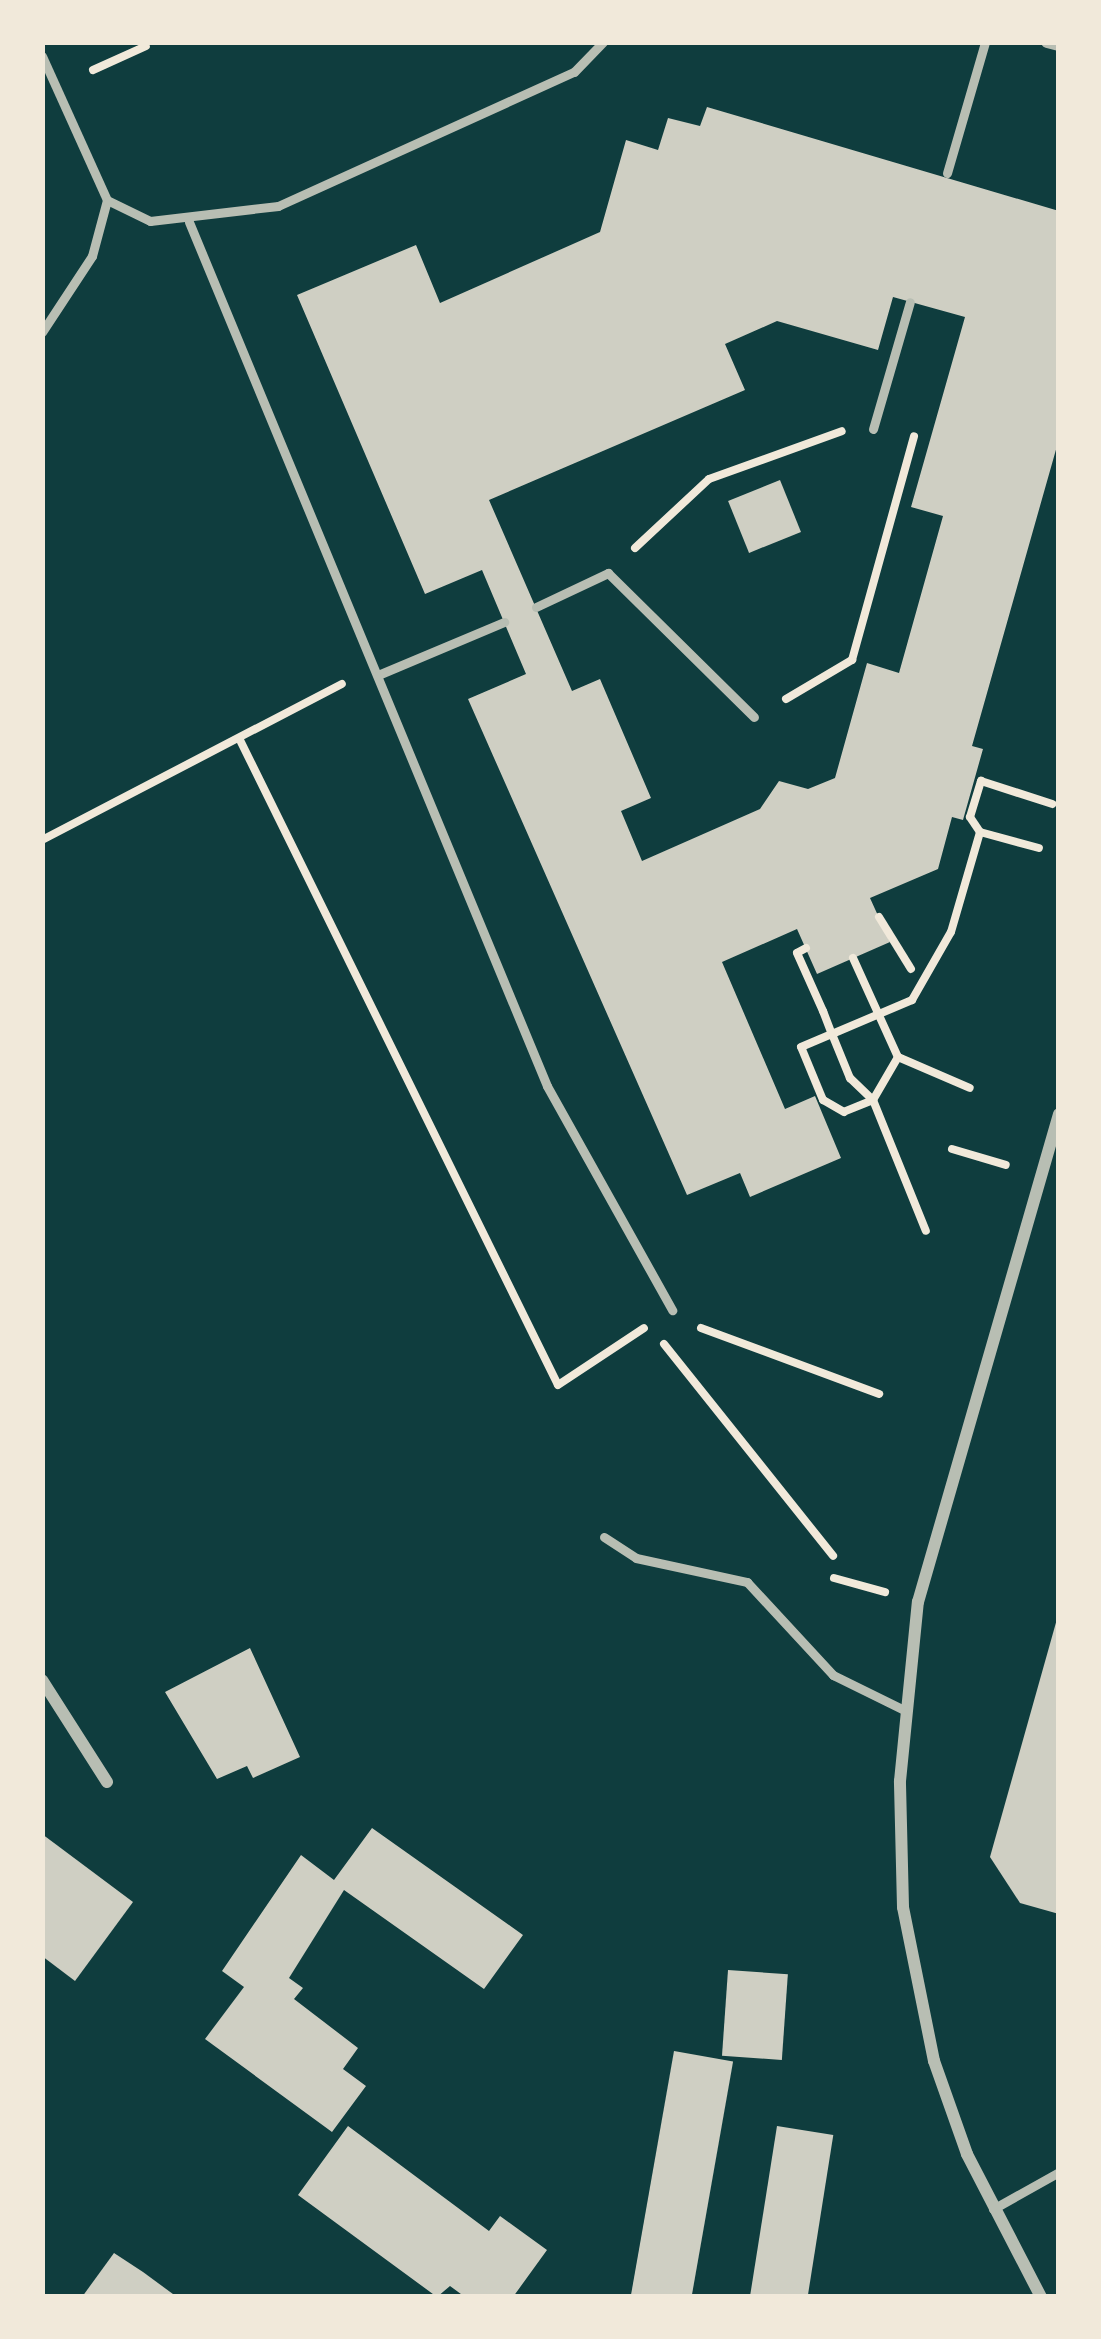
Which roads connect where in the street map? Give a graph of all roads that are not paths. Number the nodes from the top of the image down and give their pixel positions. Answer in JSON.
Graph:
{"nodes":[{"id":1,"x":603,"y":42,"type":"edge"},
{"id":2,"x":985,"y":42,"type":"edge"},
{"id":3,"x":1048,"y":42,"type":"edge"},
{"id":4,"x":1059,"y":45,"type":"edge"},
{"id":5,"x":42,"y":56,"type":"edge"},
{"id":6,"x":947,"y":173,"type":"dead end"},
{"id":7,"x":106,"y":200,"type":"junction"},
{"id":8,"x":189,"y":222,"type":"junction"},
{"id":9,"x":910,"y":302,"type":"dead end"},
{"id":10,"x":42,"y":332,"type":"edge"},
{"id":11,"x":873,"y":429,"type":"road end"},
{"id":12,"x":536,"y":608,"type":"dead end"},
{"id":13,"x":504,"y":622,"type":"dead end"},
{"id":14,"x":378,"y":675,"type":"junction"},
{"id":15,"x":754,"y":717,"type":"road end"},
{"id":16,"x":1059,"y":1114,"type":"edge"},
{"id":17,"x":672,"y":1310,"type":"road end"},
{"id":18,"x":604,"y":1538,"type":"dead end"},
{"id":19,"x":42,"y":1680,"type":"edge"},
{"id":20,"x":902,"y":1709,"type":"junction"},
{"id":21,"x":106,"y":1782,"type":"dead end"},
{"id":22,"x":1059,"y":2172,"type":"edge"},
{"id":23,"x":993,"y":2209,"type":"junction"},
{"id":24,"x":1041,"y":2297,"type":"edge"}],
"edges":[{"from":1,"to":8,"type":"lane"},
{"from":2,"to":6,"type":"lane"},
{"from":3,"to":4,"type":"street"},
{"from":5,"to":7,"type":"lane"},
{"from":7,"to":8,"type":"lane"},
{"from":7,"to":10,"type":"lane"},
{"from":8,"to":14,"type":"lane"},
{"from":9,"to":11,"type":"lane"},
{"from":12,"to":15,"type":"lane"},
{"from":13,"to":14,"type":"lane"},
{"from":14,"to":17,"type":"lane"},
{"from":16,"to":20,"type":"street"},
{"from":18,"to":20,"type":"lane"},
{"from":19,"to":21,"type":"street"},
{"from":20,"to":23,"type":"street"},
{"from":22,"to":23,"type":"lane"},
{"from":23,"to":24,"type":"street"}]}
